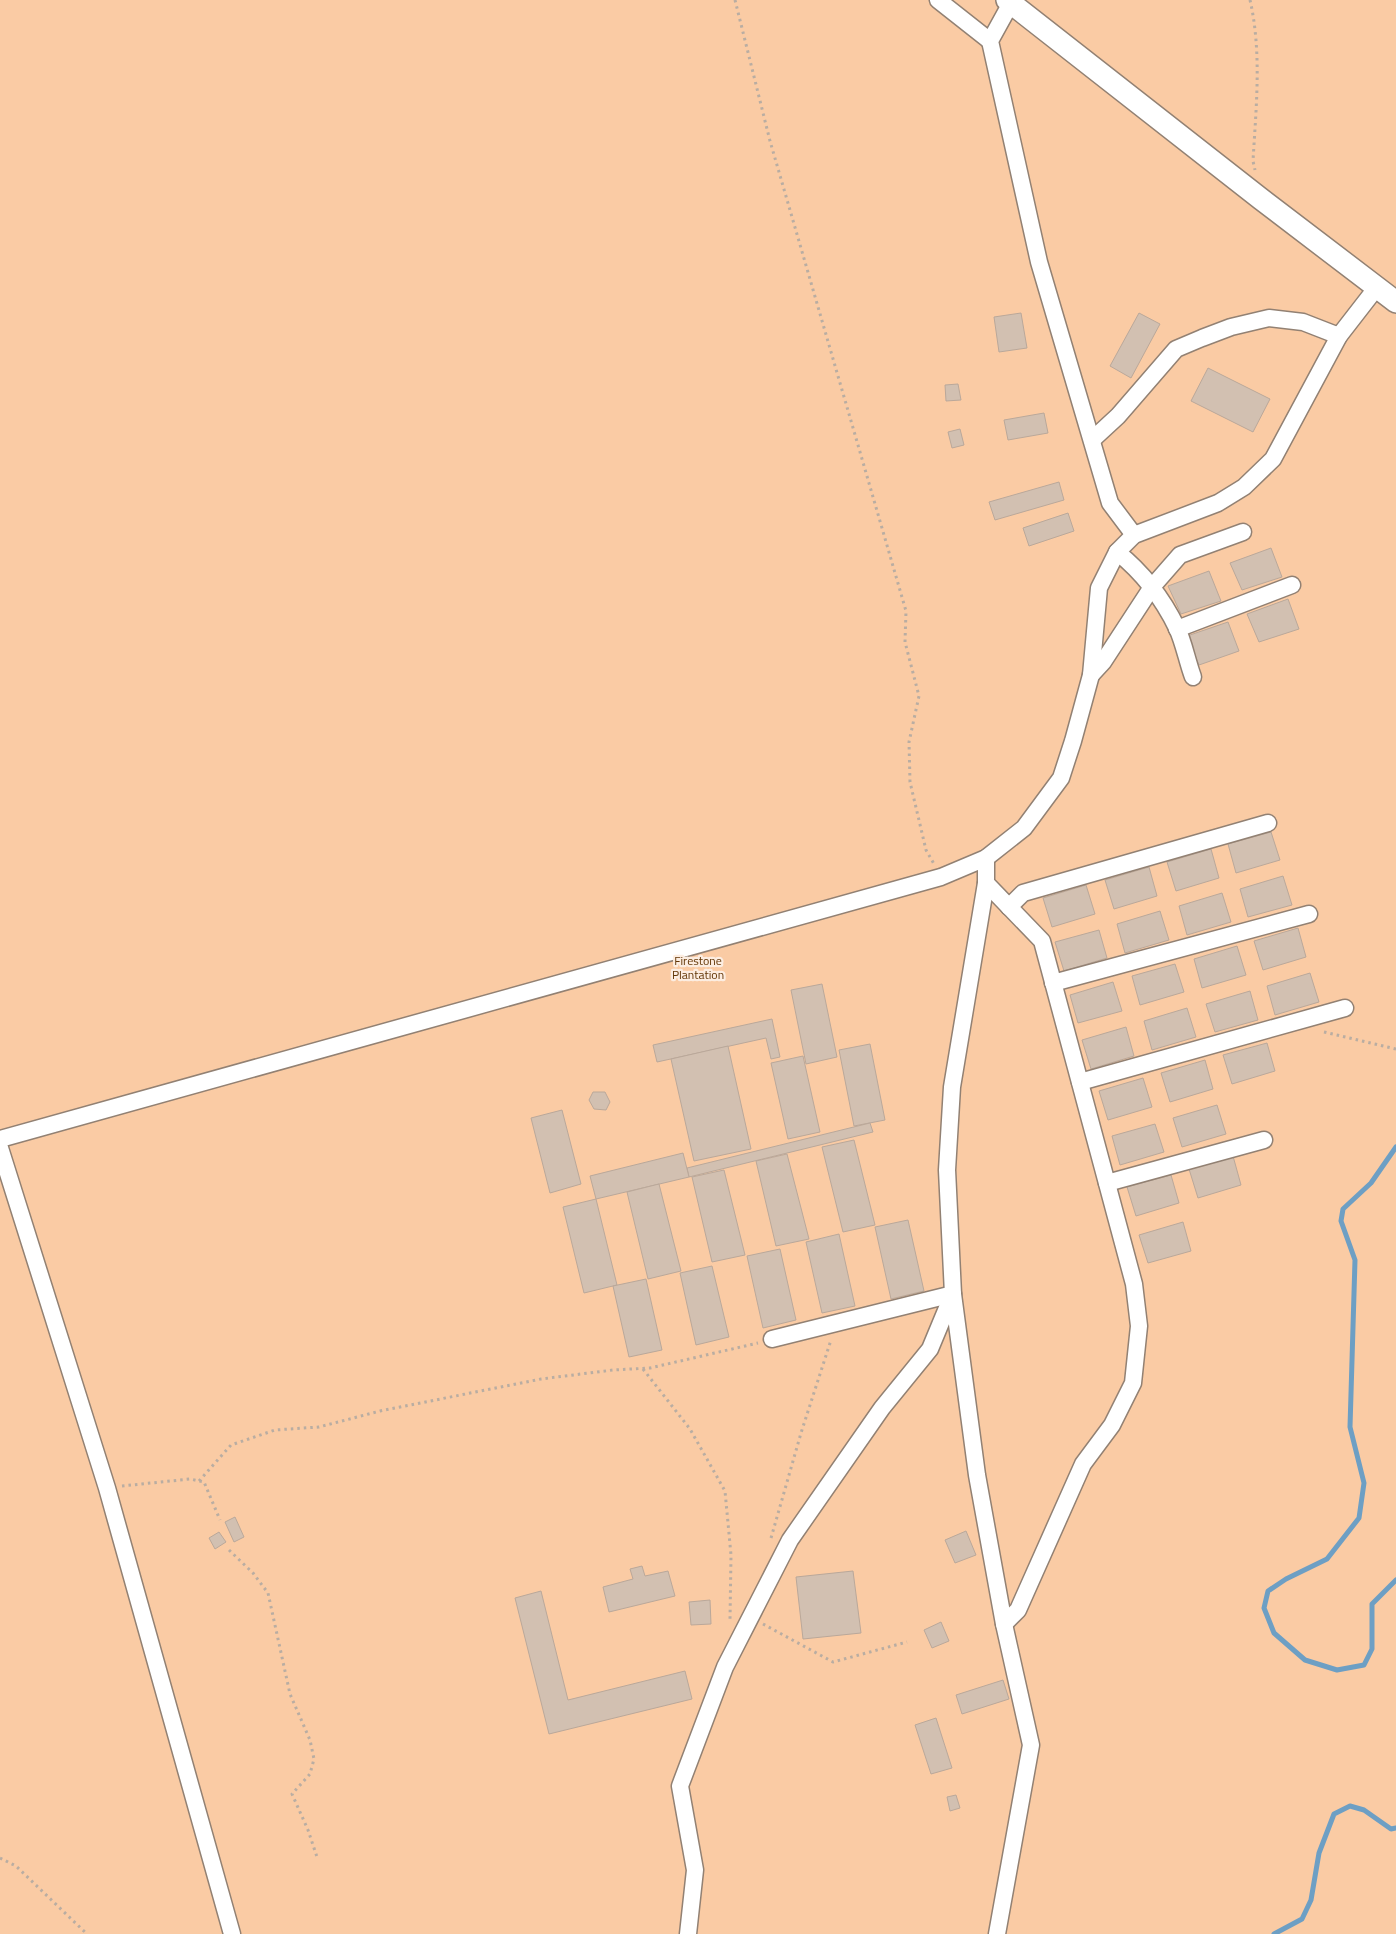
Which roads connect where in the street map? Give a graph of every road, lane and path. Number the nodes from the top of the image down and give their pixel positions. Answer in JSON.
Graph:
{"nodes":[{"id":1,"x":735,"y":0,"type":"edge"},
{"id":2,"x":938,"y":0,"type":"edge"},
{"id":3,"x":1250,"y":0,"type":"edge"},
{"id":4,"x":1009,"y":2,"type":"edge"},
{"id":5,"x":990,"y":41,"type":"junction"},
{"id":6,"x":1255,"y":170,"type":"dead end"},
{"id":7,"x":1377,"y":287,"type":"junction"},
{"id":8,"x":1396,"y":302,"type":"edge"},
{"id":9,"x":1339,"y":336,"type":"junction"},
{"id":10,"x":1092,"y":440,"type":"junction"},
{"id":11,"x":1243,"y":532,"type":"dead end"},
{"id":12,"x":1134,"y":535,"type":"junction"},
{"id":13,"x":1117,"y":552,"type":"junction"},
{"id":14,"x":1292,"y":584,"type":"dead end"},
{"id":15,"x":1152,"y":587,"type":"junction"},
{"id":16,"x":1177,"y":629,"type":"junction"},
{"id":17,"x":1091,"y":675,"type":"junction"},
{"id":18,"x":1192,"y":677,"type":"dead end"},
{"id":19,"x":1268,"y":823,"type":"dead end"},
{"id":20,"x":986,"y":858,"type":"junction"},
{"id":21,"x":941,"y":876,"type":"junction"},
{"id":22,"x":986,"y":883,"type":"junction"},
{"id":23,"x":1009,"y":907,"type":"junction"},
{"id":24,"x":1309,"y":914,"type":"dead end"},
{"id":25,"x":1054,"y":983,"type":"junction"},
{"id":26,"x":1345,"y":1008,"type":"dead end"},
{"id":27,"x":1323,"y":1032,"type":"dead end"},
{"id":28,"x":1396,"y":1049,"type":"edge"},
{"id":29,"x":1080,"y":1082,"type":"junction"},
{"id":30,"x":0,"y":1140,"type":"edge"},
{"id":31,"x":1264,"y":1140,"type":"dead end"},
{"id":32,"x":0,"y":1148,"type":"edge"},
{"id":33,"x":1107,"y":1183,"type":"junction"},
{"id":34,"x":953,"y":1294,"type":"junction"},
{"id":35,"x":772,"y":1340,"type":"joint"},
{"id":36,"x":643,"y":1368,"type":"junction"},
{"id":37,"x":199,"y":1481,"type":"junction"},
{"id":38,"x":107,"y":1488,"type":"junction"},
{"id":39,"x":220,"y":1520,"type":"dead end"},
{"id":40,"x":229,"y":1550,"type":"dead end"},
{"id":41,"x":1004,"y":1624,"type":"junction"},
{"id":42,"x":730,"y":1657,"type":"junction"},
{"id":43,"x":317,"y":1857,"type":"dead end"},
{"id":44,"x":0,"y":1858,"type":"edge"},
{"id":45,"x":87,"y":1934,"type":"edge"},
{"id":46,"x":232,"y":1934,"type":"edge"},
{"id":47,"x":688,"y":1934,"type":"edge"},
{"id":48,"x":997,"y":1934,"type":"edge"}],
"edges":[{"from":1,"to":21,"type":"path"},
{"from":2,"to":5,"type":"street"},
{"from":3,"to":6,"type":"path"},
{"from":4,"to":5,"type":"street"},
{"from":4,"to":7,"type":"main road"},
{"from":5,"to":10,"type":"street"},
{"from":7,"to":8,"type":"main road"},
{"from":7,"to":9,"type":"street"},
{"from":9,"to":10,"type":"street"},
{"from":9,"to":12,"type":"street"},
{"from":10,"to":12,"type":"street"},
{"from":11,"to":15,"type":"street"},
{"from":12,"to":13,"type":"street"},
{"from":13,"to":15,"type":"street"},
{"from":13,"to":17,"type":"street"},
{"from":14,"to":16,"type":"street"},
{"from":15,"to":16,"type":"street"},
{"from":15,"to":17,"type":"street"},
{"from":16,"to":18,"type":"street"},
{"from":17,"to":20,"type":"street"},
{"from":19,"to":23,"type":"street"},
{"from":20,"to":21,"type":"street"},
{"from":20,"to":22,"type":"street"},
{"from":21,"to":30,"type":"street"},
{"from":22,"to":23,"type":"street"},
{"from":22,"to":34,"type":"street"},
{"from":23,"to":25,"type":"street"},
{"from":24,"to":25,"type":"street"},
{"from":25,"to":29,"type":"street"},
{"from":26,"to":29,"type":"street"},
{"from":27,"to":28,"type":"path"},
{"from":29,"to":33,"type":"street"},
{"from":31,"to":33,"type":"street"},
{"from":32,"to":38,"type":"street"},
{"from":33,"to":41,"type":"street"},
{"from":34,"to":35,"type":"street"},
{"from":34,"to":41,"type":"street"},
{"from":34,"to":42,"type":"street"},
{"from":35,"to":36,"type":"path"},
{"from":36,"to":37,"type":"path"},
{"from":36,"to":42,"type":"path"},
{"from":37,"to":38,"type":"path"},
{"from":37,"to":39,"type":"path"},
{"from":38,"to":46,"type":"street"},
{"from":40,"to":43,"type":"path"},
{"from":41,"to":48,"type":"street"},
{"from":42,"to":47,"type":"street"},
{"from":44,"to":45,"type":"path"}]}
